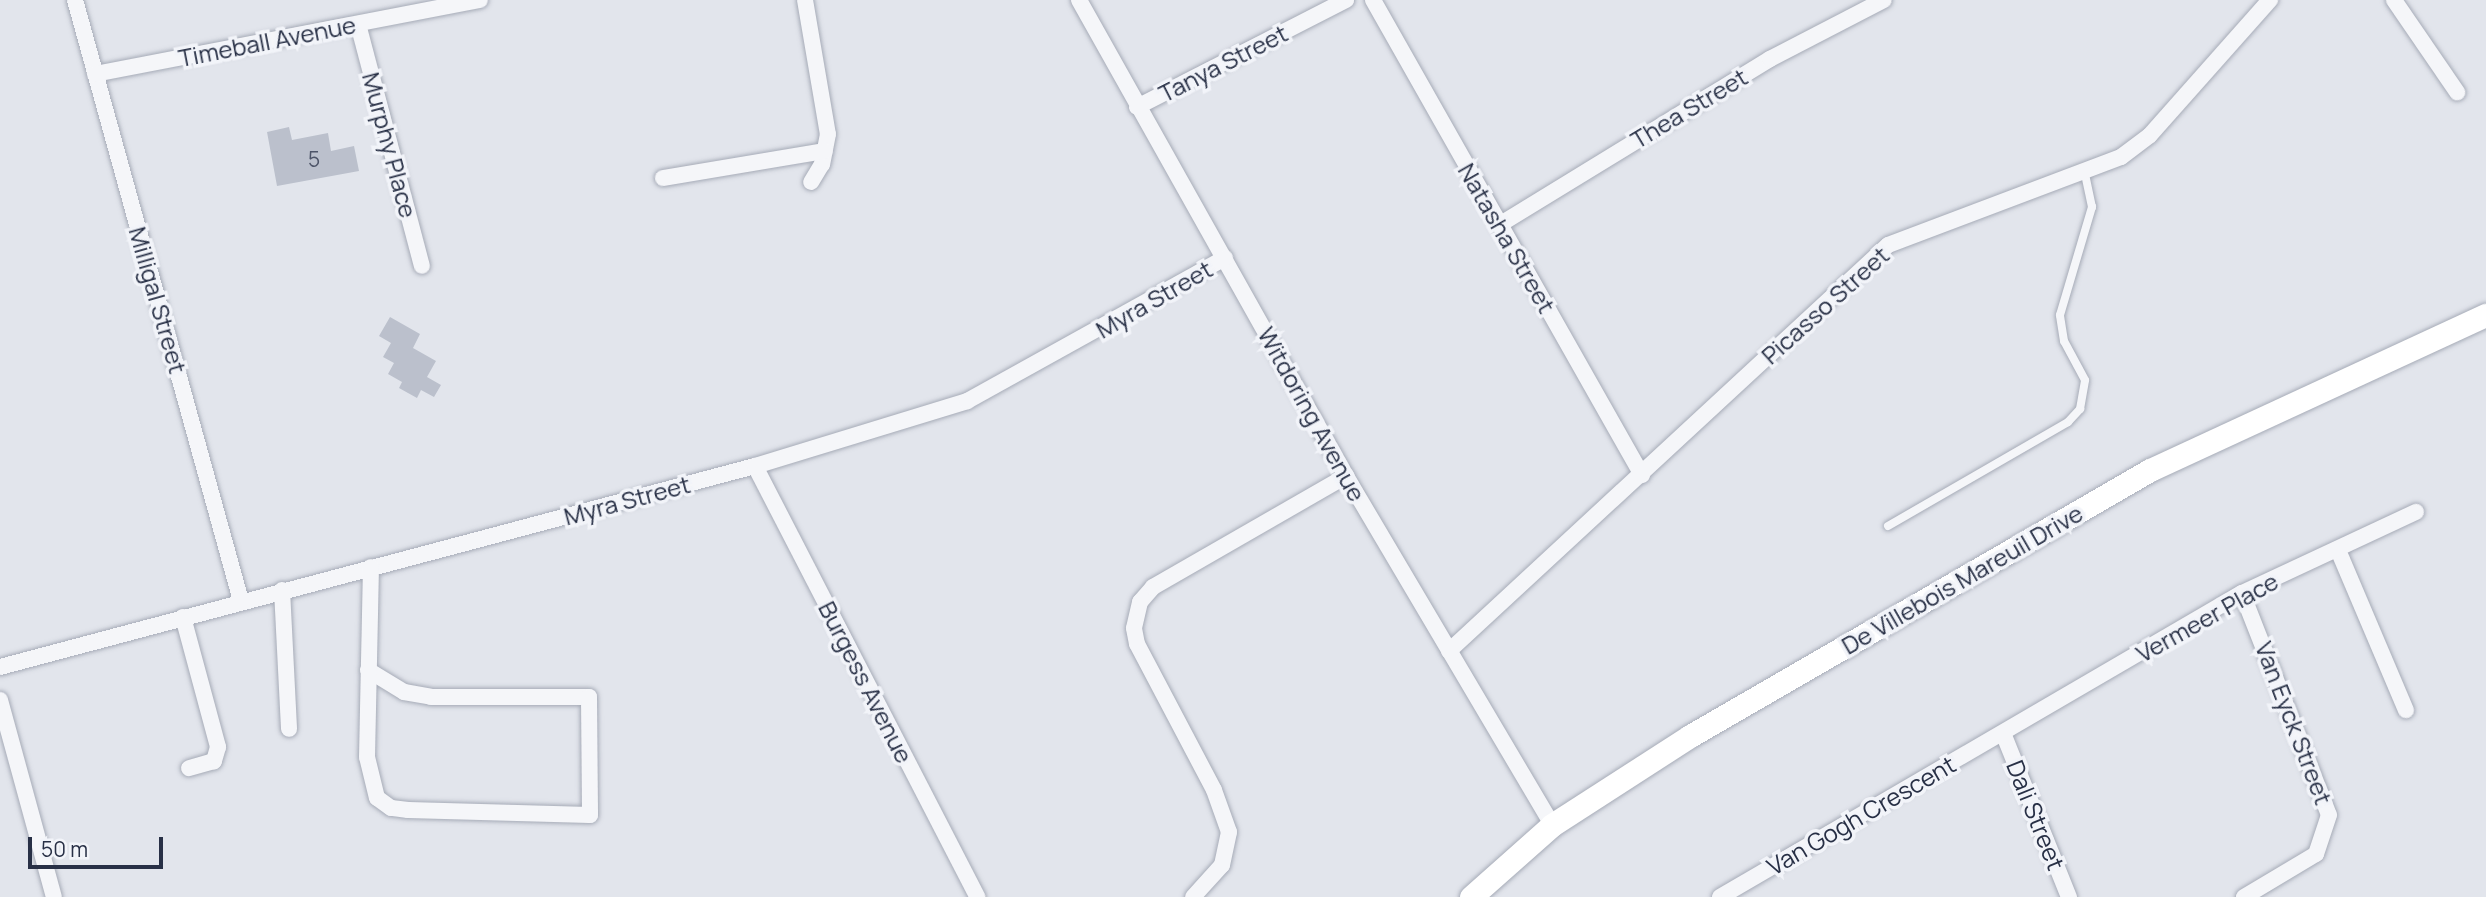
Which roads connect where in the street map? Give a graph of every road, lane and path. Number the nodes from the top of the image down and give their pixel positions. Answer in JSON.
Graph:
{"nodes":[{"id":1,"x":75,"y":0,"type":"edge"},
{"id":2,"x":480,"y":0,"type":"edge"},
{"id":3,"x":805,"y":0,"type":"edge"},
{"id":4,"x":1079,"y":0,"type":"edge"},
{"id":5,"x":1346,"y":0,"type":"edge"},
{"id":6,"x":1373,"y":0,"type":"edge"},
{"id":7,"x":1884,"y":0,"type":"edge"},
{"id":8,"x":2270,"y":0,"type":"edge"},
{"id":9,"x":2394,"y":0,"type":"edge"},
{"id":10,"x":358,"y":24,"type":"junction"},
{"id":11,"x":95,"y":75,"type":"junction"},
{"id":12,"x":2457,"y":92,"type":"dead end"},
{"id":13,"x":1137,"y":107,"type":"junction"},
{"id":14,"x":825,"y":151,"type":"junction"},
{"id":15,"x":2085,"y":174,"type":"junction"},
{"id":16,"x":663,"y":178,"type":"dead end"},
{"id":17,"x":811,"y":182,"type":"dead end"},
{"id":18,"x":1499,"y":225,"type":"junction"},
{"id":19,"x":1225,"y":258,"type":"junction"},
{"id":20,"x":422,"y":266,"type":"dead end"},
{"id":21,"x":2486,"y":315,"type":"edge"},
{"id":22,"x":755,"y":467,"type":"junction"},
{"id":23,"x":1642,"y":475,"type":"junction"},
{"id":24,"x":1346,"y":476,"type":"junction"},
{"id":25,"x":2416,"y":512,"type":"dead end"},
{"id":26,"x":1888,"y":526,"type":"dead end"},
{"id":27,"x":2338,"y":550,"type":"junction"},
{"id":28,"x":371,"y":574,"type":"junction"},
{"id":29,"x":282,"y":590,"type":"junction"},
{"id":30,"x":2242,"y":593,"type":"junction"},
{"id":31,"x":241,"y":601,"type":"junction"},
{"id":32,"x":183,"y":617,"type":"junction"},
{"id":33,"x":1449,"y":651,"type":"junction"},
{"id":34,"x":0,"y":667,"type":"edge"},
{"id":35,"x":369,"y":670,"type":"junction"},
{"id":36,"x":0,"y":700,"type":"edge"},
{"id":37,"x":2406,"y":710,"type":"dead end"},
{"id":38,"x":289,"y":729,"type":"dead end"},
{"id":39,"x":2003,"y":733,"type":"junction"},
{"id":40,"x":189,"y":768,"type":"dead end"},
{"id":41,"x":1552,"y":825,"type":"junction"},
{"id":42,"x":971,"y":895,"type":"edge"},
{"id":43,"x":54,"y":897,"type":"edge"},
{"id":44,"x":1193,"y":897,"type":"edge"},
{"id":45,"x":1471,"y":897,"type":"edge"},
{"id":46,"x":1720,"y":897,"type":"edge"},
{"id":47,"x":2069,"y":897,"type":"edge"},
{"id":48,"x":2244,"y":897,"type":"edge"}],
"edges":[{"from":1,"to":11,"type":"street","name":"Milligal Street"},
{"from":2,"to":10,"type":"street","name":"Timeball Avenue"},
{"from":3,"to":14,"type":"street"},
{"from":4,"to":13,"type":"street","name":"Witdoring Avenue"},
{"from":5,"to":13,"type":"street","name":"Tanya Street"},
{"from":6,"to":18,"type":"street","name":"Natasha Street"},
{"from":7,"to":18,"type":"street","name":"Thea Street"},
{"from":8,"to":15,"type":"street","name":"Picasso Street"},
{"from":9,"to":12,"type":"street"},
{"from":10,"to":11,"type":"street","name":"Timeball Avenue"},
{"from":10,"to":20,"type":"street","name":"Murphy Place"},
{"from":11,"to":31,"type":"street","name":"Milligal Street"},
{"from":13,"to":19,"type":"street","name":"Witdoring Avenue"},
{"from":14,"to":16,"type":"street"},
{"from":14,"to":17,"type":"street"},
{"from":15,"to":23,"type":"street","name":"Picasso Street"},
{"from":15,"to":26,"type":"lane"},
{"from":18,"to":23,"type":"street","name":"Natasha Street"},
{"from":19,"to":22,"type":"street","name":"Myra Street"},
{"from":19,"to":24,"type":"street","name":"Witdoring Avenue"},
{"from":21,"to":41,"type":"main road","name":"De Villebois Mareuil Drive"},
{"from":22,"to":28,"type":"street","name":"Myra Street"},
{"from":22,"to":42,"type":"street","name":"Burgess Avenue"},
{"from":23,"to":33,"type":"street","name":"Picasso Street"},
{"from":24,"to":33,"type":"street","name":"Witdoring Avenue"},
{"from":24,"to":44,"type":"street"},
{"from":25,"to":27,"type":"street","name":"Vermeer Place"},
{"from":27,"to":30,"type":"street","name":"Vermeer Place"},
{"from":27,"to":37,"type":"street"},
{"from":28,"to":29,"type":"street","name":"Myra Street"},
{"from":28,"to":35,"type":"street"},
{"from":29,"to":31,"type":"street","name":"Myra Street"},
{"from":29,"to":38,"type":"street"},
{"from":30,"to":39,"type":"street","name":"Vermeer Place"},
{"from":30,"to":48,"type":"street","name":"Van Eyck Street"},
{"from":31,"to":32,"type":"street","name":"Myra Street"},
{"from":32,"to":34,"type":"street","name":"Myra Street"},
{"from":32,"to":40,"type":"street"},
{"from":33,"to":41,"type":"street","name":"Witdoring Avenue"},
{"from":35,"to":35,"type":"street"},
{"from":36,"to":43,"type":"street"},
{"from":39,"to":46,"type":"street","name":"Van Gogh Crescent"},
{"from":39,"to":47,"type":"street","name":"Dali Street"},
{"from":41,"to":45,"type":"main road","name":"De Villebois Mareuil Drive"}]}
